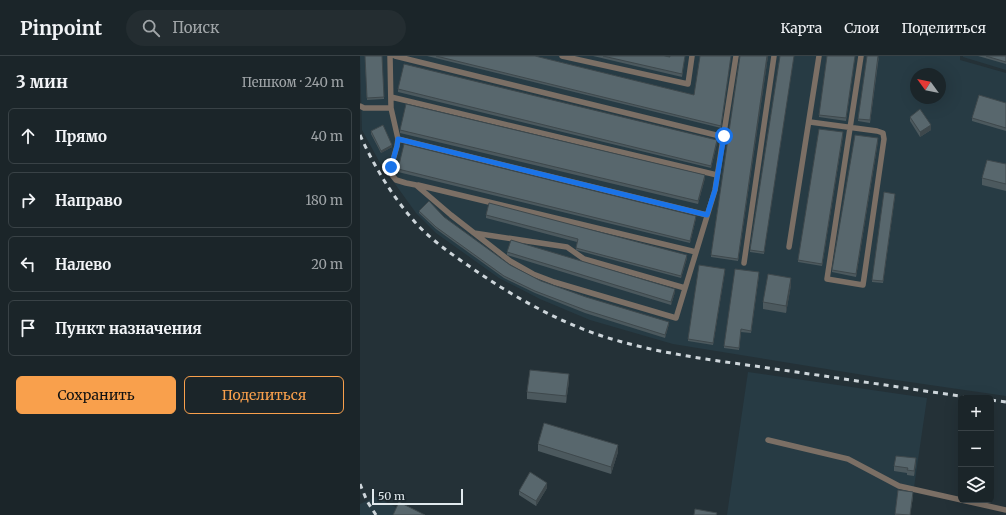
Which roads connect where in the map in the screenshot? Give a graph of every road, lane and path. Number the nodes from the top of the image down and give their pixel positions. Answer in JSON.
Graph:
{"nodes":[{"id":1,"x":390,"y":56,"type":"edge"},
{"id":2,"x":395,"y":56,"type":"edge"},
{"id":3,"x":562,"y":56,"type":"edge"},
{"id":4,"x":692,"y":56,"type":"edge"},
{"id":5,"x":736,"y":56,"type":"edge"},
{"id":6,"x":774,"y":56,"type":"edge"},
{"id":7,"x":819,"y":56,"type":"edge"},
{"id":8,"x":861,"y":56,"type":"edge"},
{"id":9,"x":391,"y":97,"type":"junction"},
{"id":10,"x":360,"y":106,"type":"edge"},
{"id":11,"x":391,"y":108,"type":"junction"},
{"id":12,"x":810,"y":122,"type":"junction"},
{"id":13,"x":850,"y":127,"type":"junction"},
{"id":14,"x":724,"y":136,"type":"junction"},
{"id":15,"x":398,"y":139,"type":"junction"},
{"id":16,"x":717,"y":175,"type":"junction"},
{"id":17,"x":416,"y":184,"type":"junction"},
{"id":18,"x":707,"y":215,"type":"junction"},
{"id":19,"x":474,"y":233,"type":"junction"},
{"id":20,"x":789,"y":247,"type":"dead end"},
{"id":21,"x":696,"y":252,"type":"junction"},
{"id":22,"x":744,"y":263,"type":"dead end"},
{"id":23,"x":685,"y":288,"type":"junction"},
{"id":24,"x":768,"y":440,"type":"dead end"},
{"id":25,"x":1006,"y":510,"type":"edge"}],
"edges":[{"from":1,"to":9,"type":"lane"},
{"from":2,"to":14,"type":"lane"},
{"from":3,"to":4,"type":"lane"},
{"from":5,"to":14,"type":"lane"},
{"from":6,"to":22,"type":"lane"},
{"from":7,"to":12,"type":"lane"},
{"from":8,"to":13,"type":"lane"},
{"from":9,"to":11,"type":"lane"},
{"from":9,"to":16,"type":"lane"},
{"from":10,"to":11,"type":"lane"},
{"from":11,"to":15,"type":"lane"},
{"from":12,"to":13,"type":"lane"},
{"from":12,"to":20,"type":"lane"},
{"from":13,"to":13,"type":"lane"},
{"from":14,"to":16,"type":"lane"},
{"from":15,"to":17,"type":"lane"},
{"from":15,"to":18,"type":"lane"},
{"from":16,"to":18,"type":"lane"},
{"from":17,"to":19,"type":"lane"},
{"from":17,"to":21,"type":"lane"},
{"from":18,"to":21,"type":"lane"},
{"from":19,"to":23,"type":"lane"},
{"from":19,"to":23,"type":"lane"},
{"from":21,"to":23,"type":"lane"},
{"from":24,"to":25,"type":"lane"}]}
